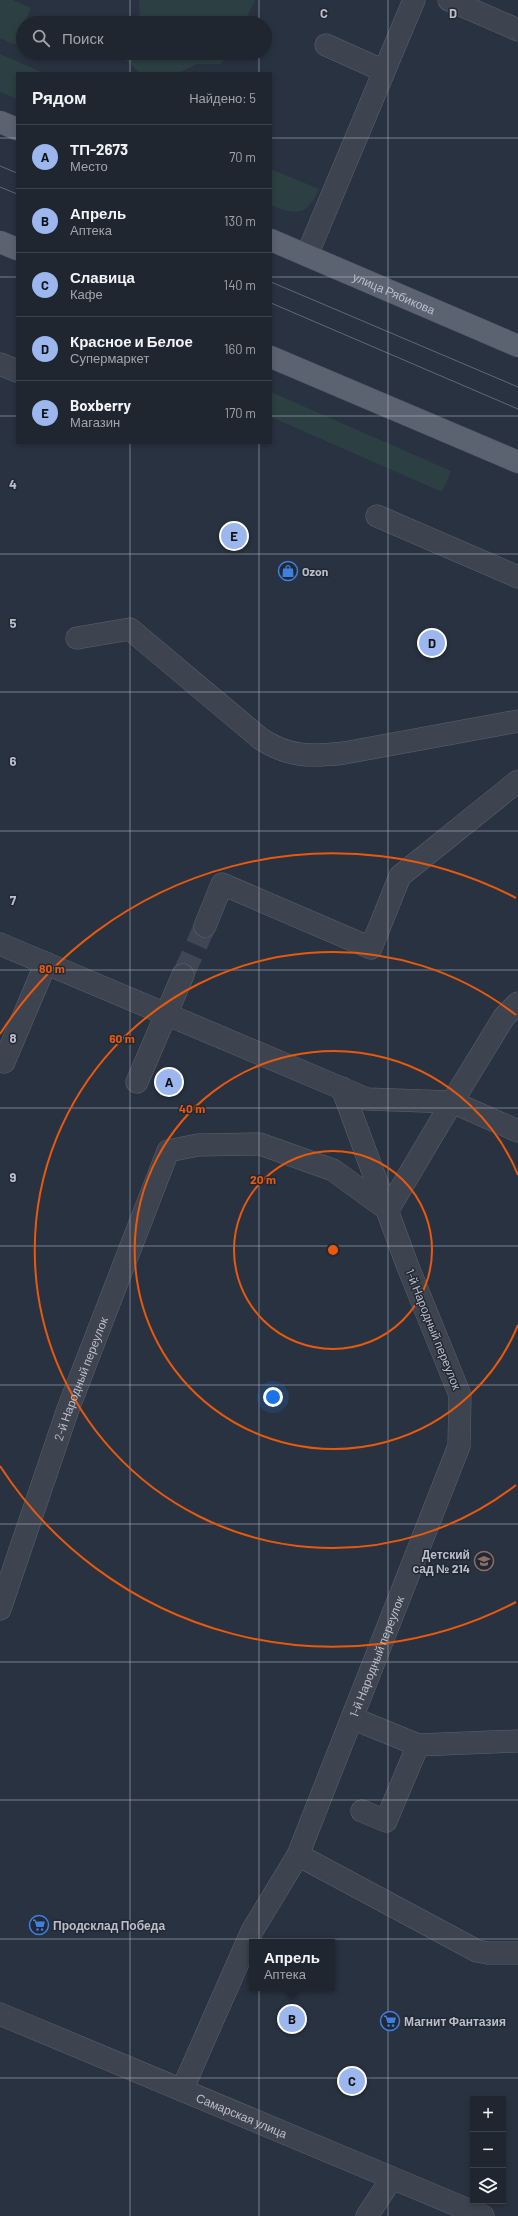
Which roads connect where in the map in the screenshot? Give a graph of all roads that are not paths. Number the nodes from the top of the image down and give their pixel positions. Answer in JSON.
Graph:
{"nodes":[{"id":1,"x":414,"y":0,"type":"edge"},
{"id":2,"x":449,"y":0,"type":"edge"},
{"id":3,"x":484,"y":7,"type":"edge"},
{"id":4,"x":518,"y":30,"type":"edge"},
{"id":5,"x":326,"y":46,"type":"dead end"},
{"id":6,"x":384,"y":71,"type":"junction"},
{"id":7,"x":0,"y":122,"type":"edge"},
{"id":8,"x":16,"y":129,"type":"edge"},
{"id":9,"x":272,"y":240,"type":"edge"},
{"id":10,"x":0,"y":242,"type":"edge"},
{"id":11,"x":16,"y":249,"type":"edge"},
{"id":12,"x":307,"y":255,"type":"junction"},
{"id":13,"x":518,"y":346,"type":"edge"},
{"id":14,"x":272,"y":357,"type":"edge"},
{"id":15,"x":0,"y":364,"type":"edge"},
{"id":16,"x":16,"y":371,"type":"edge"},
{"id":17,"x":518,"y":462,"type":"edge"},
{"id":18,"x":377,"y":516,"type":"dead end"},
{"id":19,"x":518,"y":576,"type":"edge"},
{"id":20,"x":77,"y":638,"type":"dead end"},
{"id":21,"x":518,"y":721,"type":"edge"},
{"id":22,"x":518,"y":781,"type":"edge"},
{"id":23,"x":205,"y":926,"type":"tunnel mouth"},
{"id":24,"x":0,"y":944,"type":"edge"},
{"id":25,"x":46,"y":963,"type":"junction"},
{"id":26,"x":183,"y":975,"type":"tunnel mouth"},
{"id":27,"x":518,"y":1003,"type":"edge"},
{"id":28,"x":166,"y":1014,"type":"junction"},
{"id":29,"x":4,"y":1062,"type":"dead end"},
{"id":30,"x":136,"y":1082,"type":"dead end"},
{"id":31,"x":342,"y":1088,"type":"junction"},
{"id":32,"x":452,"y":1102,"type":"junction"},
{"id":33,"x":518,"y":1131,"type":"edge"},
{"id":34,"x":388,"y":1210,"type":"junction"},
{"id":35,"x":0,"y":1609,"type":"edge"},
{"id":36,"x":352,"y":1718,"type":"junction"},
{"id":37,"x":518,"y":1741,"type":"edge"},
{"id":38,"x":418,"y":1745,"type":"junction"},
{"id":39,"x":362,"y":1811,"type":"dead end"},
{"id":40,"x":298,"y":1854,"type":"junction"},
{"id":41,"x":518,"y":1953,"type":"edge"},
{"id":42,"x":0,"y":2014,"type":"edge"},
{"id":43,"x":182,"y":2090,"type":"junction"},
{"id":44,"x":392,"y":2178,"type":"junction"},
{"id":45,"x":367,"y":2216,"type":"edge"},
{"id":46,"x":483,"y":2216,"type":"edge"}],
"edges":[{"from":1,"to":6,"type":"street"},
{"from":2,"to":3,"type":"street"},
{"from":3,"to":4,"type":"street"},
{"from":5,"to":6,"type":"street"},
{"from":6,"to":12,"type":"street"},
{"from":7,"to":8,"type":"main road"},
{"from":9,"to":12,"type":"main road","name":"улица Рябикова"},
{"from":10,"to":11,"type":"main road"},
{"from":12,"to":13,"type":"main road","name":"улица Рябикова"},
{"from":14,"to":17,"type":"main road"},
{"from":15,"to":16,"type":"street"},
{"from":18,"to":19,"type":"street"},
{"from":20,"to":21,"type":"street"},
{"from":22,"to":23,"type":"street"},
{"from":24,"to":25,"type":"street"},
{"from":25,"to":28,"type":"street"},
{"from":25,"to":29,"type":"street"},
{"from":26,"to":28,"type":"street"},
{"from":27,"to":32,"type":"street"},
{"from":28,"to":30,"type":"street"},
{"from":28,"to":31,"type":"street"},
{"from":31,"to":32,"type":"street"},
{"from":31,"to":34,"type":"street","name":"1-й Народный переулок"},
{"from":32,"to":33,"type":"street"},
{"from":32,"to":34,"type":"street"},
{"from":34,"to":35,"type":"street","name":"2-й Народный переулок"},
{"from":34,"to":36,"type":"street","name":"1-й Народный переулок"},
{"from":36,"to":38,"type":"street"},
{"from":36,"to":40,"type":"street","name":"1-й Народный переулок"},
{"from":37,"to":38,"type":"street"},
{"from":38,"to":39,"type":"street"},
{"from":40,"to":41,"type":"street"},
{"from":40,"to":43,"type":"street","name":"1-й Народный переулок"},
{"from":42,"to":43,"type":"street","name":"Самарская улица"},
{"from":43,"to":44,"type":"street","name":"Самарская улица"},
{"from":44,"to":45,"type":"street"},
{"from":44,"to":46,"type":"street","name":"Самарская улица"}]}
